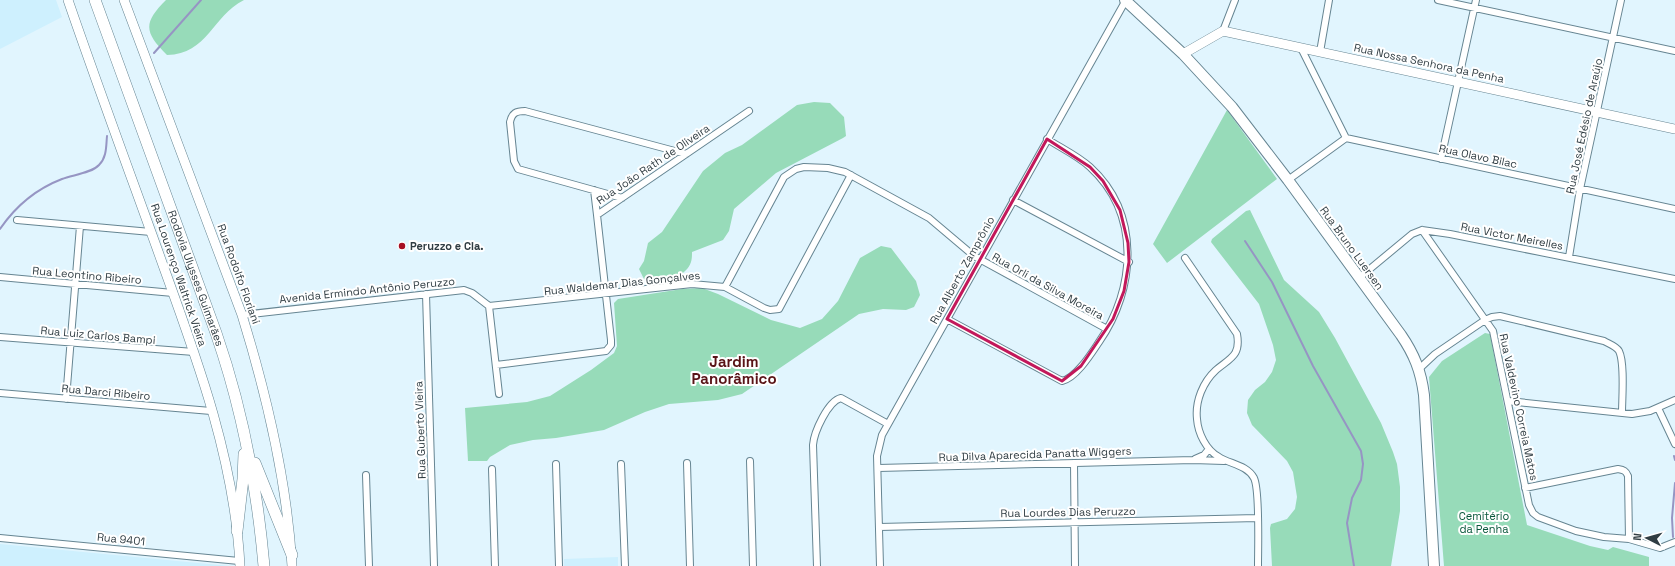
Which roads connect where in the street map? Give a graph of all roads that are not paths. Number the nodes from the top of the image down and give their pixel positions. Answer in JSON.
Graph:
{"nodes":[{"id":1,"x":68,"y":0,"type":"edge"},
{"id":2,"x":95,"y":0,"type":"edge"},
{"id":3,"x":124,"y":0,"type":"edge"},
{"id":4,"x":1125,"y":0,"type":"edge"},
{"id":5,"x":1235,"y":0,"type":"edge"},
{"id":6,"x":1329,"y":0,"type":"edge"},
{"id":7,"x":1438,"y":0,"type":"edge"},
{"id":8,"x":1476,"y":0,"type":"edge"},
{"id":9,"x":1621,"y":0,"type":"edge"},
{"id":10,"x":1474,"y":8,"type":"junction"},
{"id":11,"x":1223,"y":31,"type":"junction"},
{"id":12,"x":1613,"y":37,"type":"junction"},
{"id":13,"x":1301,"y":48,"type":"junction"},
{"id":14,"x":1675,"y":51,"type":"edge"},
{"id":15,"x":1320,"y":52,"type":"junction"},
{"id":16,"x":1183,"y":54,"type":"junction"},
{"id":17,"x":1458,"y":82,"type":"junction"},
{"id":18,"x":749,"y":111,"type":"dead end"},
{"id":19,"x":1597,"y":112,"type":"junction"},
{"id":20,"x":1675,"y":129,"type":"edge"},
{"id":21,"x":1346,"y":138,"type":"junction"},
{"id":22,"x":1047,"y":139,"type":"junction"},
{"id":23,"x":686,"y":154,"type":"junction"},
{"id":24,"x":1441,"y":159,"type":"junction"},
{"id":25,"x":852,"y":175,"type":"junction"},
{"id":26,"x":1288,"y":180,"type":"junction"},
{"id":27,"x":1580,"y":189,"type":"junction"},
{"id":28,"x":594,"y":190,"type":"junction"},
{"id":29,"x":622,"y":198,"type":"junction"},
{"id":30,"x":1013,"y":200,"type":"junction"},
{"id":31,"x":1675,"y":209,"type":"edge"},
{"id":32,"x":597,"y":215,"type":"junction"},
{"id":33,"x":17,"y":220,"type":"dead end"},
{"id":34,"x":80,"y":226,"type":"junction"},
{"id":35,"x":1422,"y":230,"type":"junction"},
{"id":36,"x":152,"y":232,"type":"junction"},
{"id":37,"x":1569,"y":257,"type":"junction"},
{"id":38,"x":1185,"y":258,"type":"dead end"},
{"id":39,"x":980,"y":259,"type":"junction"},
{"id":40,"x":1129,"y":262,"type":"junction"},
{"id":41,"x":0,"y":277,"type":"edge"},
{"id":42,"x":1359,"y":278,"type":"junction"},
{"id":43,"x":1675,"y":279,"type":"edge"},
{"id":44,"x":76,"y":284,"type":"junction"},
{"id":45,"x":725,"y":287,"type":"junction"},
{"id":46,"x":173,"y":293,"type":"junction"},
{"id":47,"x":426,"y":294,"type":"junction"},
{"id":48,"x":606,"y":294,"type":"junction"},
{"id":49,"x":489,"y":306,"type":"junction"},
{"id":50,"x":242,"y":315,"type":"junction"},
{"id":51,"x":947,"y":319,"type":"junction"},
{"id":52,"x":1485,"y":320,"type":"junction"},
{"id":53,"x":1108,"y":329,"type":"junction"},
{"id":54,"x":0,"y":337,"type":"edge"},
{"id":55,"x":71,"y":342,"type":"junction"},
{"id":56,"x":194,"y":352,"type":"junction"},
{"id":57,"x":496,"y":365,"type":"junction"},
{"id":58,"x":1419,"y":369,"type":"junction"},
{"id":59,"x":0,"y":393,"type":"edge"},
{"id":60,"x":499,"y":394,"type":"dead end"},
{"id":61,"x":66,"y":399,"type":"junction"},
{"id":62,"x":1675,"y":400,"type":"edge"},
{"id":63,"x":1508,"y":401,"type":"junction"},
{"id":64,"x":1658,"y":408,"type":"junction"},
{"id":65,"x":239,"y":409,"type":"junction"},
{"id":66,"x":211,"y":411,"type":"junction"},
{"id":67,"x":1622,"y":413,"type":"junction"},
{"id":68,"x":888,"y":424,"type":"junction"},
{"id":69,"x":246,"y":440,"type":"junction"},
{"id":70,"x":1675,"y":444,"type":"edge"},
{"id":71,"x":1209,"y":449,"type":"junction"},
{"id":72,"x":1193,"y":460,"type":"junction"},
{"id":73,"x":750,"y":461,"type":"dead end"},
{"id":74,"x":1227,"y":461,"type":"junction"},
{"id":75,"x":1074,"y":463,"type":"junction"},
{"id":76,"x":556,"y":464,"type":"dead end"},
{"id":77,"x":621,"y":464,"type":"dead end"},
{"id":78,"x":687,"y":464,"type":"dead end"},
{"id":79,"x":878,"y":468,"type":"junction"},
{"id":80,"x":492,"y":469,"type":"dead end"},
{"id":81,"x":366,"y":475,"type":"dead end"},
{"id":82,"x":1525,"y":488,"type":"junction"},
{"id":83,"x":1257,"y":518,"type":"junction"},
{"id":84,"x":1075,"y":522,"type":"junction"},
{"id":85,"x":879,"y":527,"type":"junction"},
{"id":86,"x":237,"y":530,"type":"junction"},
{"id":87,"x":0,"y":538,"type":"edge"},
{"id":88,"x":1629,"y":539,"type":"junction"},
{"id":89,"x":1675,"y":542,"type":"edge"},
{"id":90,"x":292,"y":560,"type":"edge"},
{"id":91,"x":240,"y":564,"type":"edge"},
{"id":92,"x":264,"y":566,"type":"edge"},
{"id":93,"x":369,"y":566,"type":"edge"},
{"id":94,"x":434,"y":566,"type":"edge"},
{"id":95,"x":495,"y":566,"type":"edge"},
{"id":96,"x":559,"y":566,"type":"edge"},
{"id":97,"x":625,"y":566,"type":"edge"},
{"id":98,"x":690,"y":566,"type":"edge"},
{"id":99,"x":753,"y":566,"type":"edge"},
{"id":100,"x":817,"y":566,"type":"edge"},
{"id":101,"x":880,"y":566,"type":"edge"},
{"id":102,"x":1075,"y":566,"type":"edge"},
{"id":103,"x":1258,"y":566,"type":"edge"},
{"id":104,"x":1434,"y":566,"type":"edge"}],
"edges":[{"from":1,"to":36,"type":"main road","name":"Rua Lourenço Waltrick Vieira"},
{"from":2,"to":65,"type":"highway","name":"Rodovia Ulysses Guimarães"},
{"from":3,"to":50,"type":"main road","name":"Rua Rodolfo Floriani"},
{"from":4,"to":16,"type":"main road","name":"Rua Bruno Luersen"},
{"from":4,"to":22,"type":"street","name":"Rua Alberto Zamprônio"},
{"from":5,"to":11,"type":"street"},
{"from":6,"to":15,"type":"street"},
{"from":7,"to":10,"type":"street"},
{"from":8,"to":10,"type":"street"},
{"from":9,"to":12,"type":"street","name":"Rua José Edésio de Araújo"},
{"from":10,"to":12,"type":"street"},
{"from":10,"to":17,"type":"street"},
{"from":11,"to":13,"type":"main road","name":"Rua Nossa Senhora da Penha"},
{"from":11,"to":16,"type":"main road"},
{"from":12,"to":14,"type":"street"},
{"from":12,"to":19,"type":"street","name":"Rua José Edésio de Araújo"},
{"from":13,"to":15,"type":"main road","name":"Rua Nossa Senhora da Penha"},
{"from":13,"to":21,"type":"street"},
{"from":15,"to":17,"type":"main road","name":"Rua Nossa Senhora da Penha"},
{"from":16,"to":26,"type":"main road","name":"Rua Bruno Luersen"},
{"from":17,"to":19,"type":"main road","name":"Rua Nossa Senhora da Penha"},
{"from":17,"to":24,"type":"street"},
{"from":18,"to":23,"type":"street","name":"Rua João Rath de Oliveira"},
{"from":19,"to":20,"type":"main road","name":"Rua Nossa Senhora da Penha"},
{"from":19,"to":27,"type":"street","name":"Rua José Edésio de Araújo"},
{"from":21,"to":24,"type":"street","name":"Rua Olavo Bilac"},
{"from":21,"to":26,"type":"street"},
{"from":22,"to":30,"type":"street","name":"Rua Alberto Zamprônio"},
{"from":22,"to":40,"type":"street"},
{"from":23,"to":28,"type":"street"},
{"from":23,"to":29,"type":"street","name":"Rua João Rath de Oliveira"},
{"from":24,"to":27,"type":"street","name":"Rua Olavo Bilac"},
{"from":25,"to":39,"type":"street","name":"Rua Orli da Silva Moreira"},
{"from":25,"to":45,"type":"street","name":"Rua Orli da Silva Moreira"},
{"from":25,"to":45,"type":"street","name":"Rua Waldemar Dias Gonçalves"},
{"from":26,"to":42,"type":"main road","name":"Rua Bruno Luersen"},
{"from":27,"to":31,"type":"street","name":"Rua Olavo Bilac"},
{"from":27,"to":37,"type":"street","name":"Rua José Edésio de Araújo"},
{"from":28,"to":29,"type":"street"},
{"from":28,"to":32,"type":"street"},
{"from":29,"to":32,"type":"street","name":"Rua João Rath de Oliveira"},
{"from":30,"to":39,"type":"street","name":"Rua Alberto Zamprônio"},
{"from":30,"to":40,"type":"street"},
{"from":32,"to":48,"type":"street","name":"Rua João Rath de Oliveira"},
{"from":33,"to":34,"type":"street"},
{"from":34,"to":36,"type":"street"},
{"from":34,"to":44,"type":"street"},
{"from":35,"to":37,"type":"street","name":"Rua Victor Meirelles"},
{"from":35,"to":42,"type":"street"},
{"from":35,"to":52,"type":"street","name":"Rua Valdevino Correia Matos"},
{"from":36,"to":46,"type":"main road","name":"Rua Lourenço Waltrick Vieira"},
{"from":37,"to":43,"type":"street","name":"Rua Victor Meirelles"},
{"from":38,"to":71,"type":"street"},
{"from":39,"to":51,"type":"street","name":"Rua Alberto Zamprônio"},
{"from":39,"to":53,"type":"street","name":"Rua Orli da Silva Moreira"},
{"from":40,"to":53,"type":"street"},
{"from":41,"to":44,"type":"street","name":"Rua Leontino Ribeiro"},
{"from":42,"to":58,"type":"main road","name":"Rua Bruno Luersen"},
{"from":44,"to":46,"type":"street","name":"Rua Leontino Ribeiro"},
{"from":44,"to":55,"type":"street"},
{"from":45,"to":48,"type":"street","name":"Rua Waldemar Dias Gonçalves"},
{"from":46,"to":56,"type":"main road","name":"Rua Lourenço Waltrick Vieira"},
{"from":47,"to":49,"type":"street","name":"Avenida Ermindo Antônio Peruzzo"},
{"from":47,"to":50,"type":"street","name":"Avenida Ermindo Antônio Peruzzo"},
{"from":47,"to":94,"type":"street","name":"Rua Guberto Vieira"},
{"from":48,"to":49,"type":"street","name":"Rua Waldemar Dias Gonçalves"},
{"from":48,"to":57,"type":"street","name":"Rua João Rath de Oliveira"},
{"from":49,"to":57,"type":"street"},
{"from":50,"to":90,"type":"main road","name":"Rua Rodolfo Floriani"},
{"from":51,"to":53,"type":"street"},
{"from":51,"to":68,"type":"street","name":"Rua Alberto Zamprônio"},
{"from":52,"to":58,"type":"street"},
{"from":52,"to":63,"type":"street","name":"Rua Valdevino Correia Matos"},
{"from":52,"to":67,"type":"street"},
{"from":54,"to":55,"type":"street","name":"Rua Luiz Carlos Bampi"},
{"from":55,"to":56,"type":"street","name":"Rua Luiz Carlos Bampi"},
{"from":55,"to":61,"type":"street"},
{"from":56,"to":66,"type":"main road","name":"Rua Lourenço Waltrick Vieira"},
{"from":57,"to":60,"type":"street"},
{"from":58,"to":104,"type":"main road","name":"Rua Bruno Luersen"},
{"from":59,"to":61,"type":"street","name":"Rua Darci Ribeiro"},
{"from":61,"to":66,"type":"street","name":"Rua Darci Ribeiro"},
{"from":62,"to":64,"type":"street"},
{"from":63,"to":67,"type":"street"},
{"from":63,"to":82,"type":"street","name":"Rua Valdevino Correia Matos"},
{"from":64,"to":67,"type":"street"},
{"from":64,"to":70,"type":"street"},
{"from":65,"to":69,"type":"highway","name":"Rodovia Ulysses Guimarães"},
{"from":65,"to":86,"type":"highway"},
{"from":66,"to":86,"type":"main road","name":"Rua Lourenço Waltrick Vieira"},
{"from":68,"to":79,"type":"street","name":"Rua Alberto Zamprônio"},
{"from":68,"to":100,"type":"street"},
{"from":69,"to":90,"type":"highway"},
{"from":69,"to":92,"type":"highway","name":"Rodovia Ulysses Guimarães"},
{"from":71,"to":72,"type":"street"},
{"from":71,"to":74,"type":"street"},
{"from":72,"to":74,"type":"street","name":"Rua Dilva Aparecida Panatta Wiggers"},
{"from":72,"to":75,"type":"street","name":"Rua Dilva Aparecida Panatta Wiggers"},
{"from":73,"to":99,"type":"street"},
{"from":74,"to":83,"type":"street"},
{"from":75,"to":79,"type":"street","name":"Rua Dilva Aparecida Panatta Wiggers"},
{"from":75,"to":84,"type":"street"},
{"from":76,"to":96,"type":"street"},
{"from":77,"to":97,"type":"street"},
{"from":78,"to":98,"type":"street"},
{"from":79,"to":85,"type":"street","name":"Rua Alberto Zamprônio"},
{"from":80,"to":95,"type":"street"},
{"from":81,"to":93,"type":"street"},
{"from":82,"to":88,"type":"street","name":"Rua Valdevino Correia Matos"},
{"from":82,"to":88,"type":"street"},
{"from":83,"to":84,"type":"street","name":"Rua Lourdes Dias Peruzzo"},
{"from":83,"to":103,"type":"street"},
{"from":84,"to":85,"type":"street","name":"Rua Lourdes Dias Peruzzo"},
{"from":84,"to":102,"type":"street"},
{"from":85,"to":101,"type":"street","name":"Rua Alberto Zamprônio"},
{"from":86,"to":91,"type":"main road","name":"Rua Lourenço Waltrick Vieira"},
{"from":87,"to":91,"type":"street","name":"Rua 9401"},
{"from":88,"to":89,"type":"street"}]}
